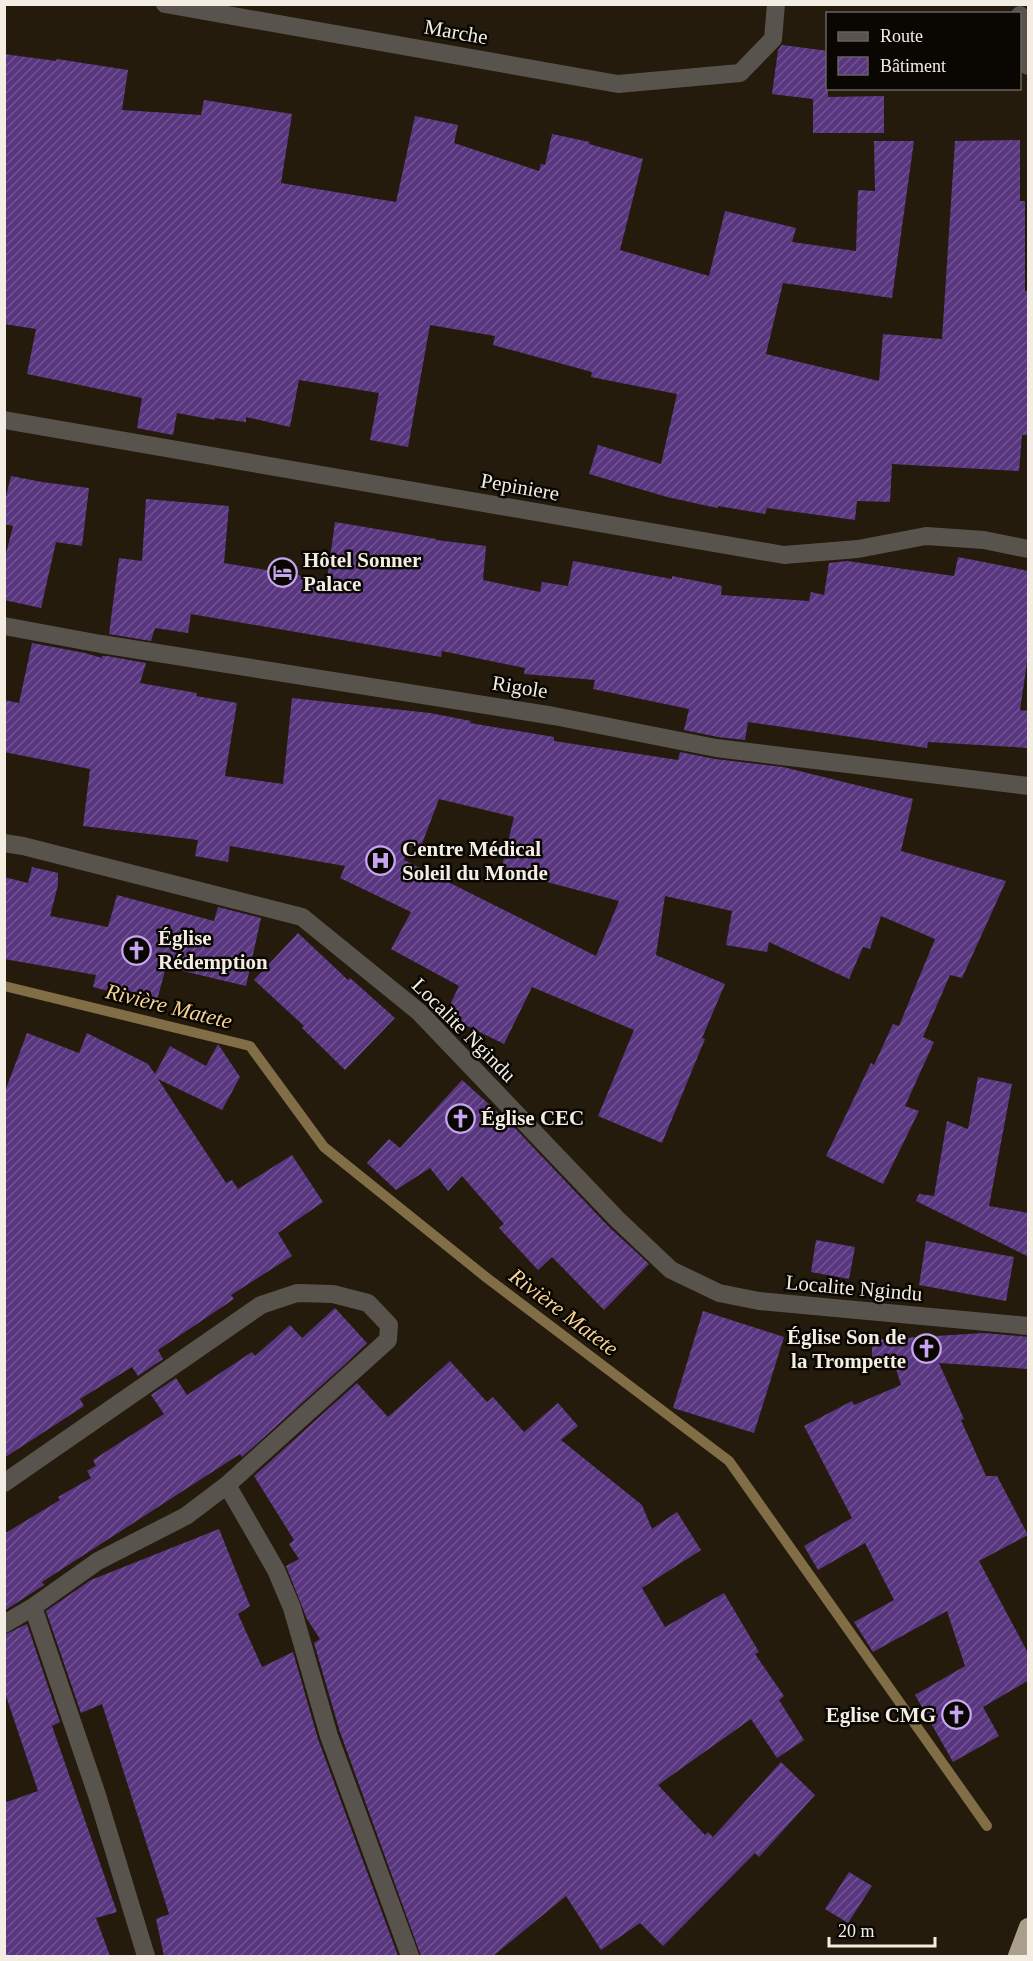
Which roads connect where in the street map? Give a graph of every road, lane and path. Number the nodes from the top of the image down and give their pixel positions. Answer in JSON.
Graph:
{"nodes":[{"id":1,"x":165,"y":4,"type":"edge"},
{"id":2,"x":776,"y":4,"type":"edge"},
{"id":3,"x":1021,"y":24,"type":"edge"},
{"id":4,"x":1029,"y":66,"type":"edge"},
{"id":5,"x":4,"y":420,"type":"edge"},
{"id":6,"x":1029,"y":549,"type":"edge"},
{"id":7,"x":4,"y":626,"type":"edge"},
{"id":8,"x":1029,"y":786,"type":"edge"},
{"id":9,"x":4,"y":843,"type":"edge"},
{"id":10,"x":1029,"y":1326,"type":"edge"},
{"id":11,"x":4,"y":1483,"type":"edge"},
{"id":12,"x":227,"y":1485,"type":"junction"},
{"id":13,"x":33,"y":1607,"type":"junction"},
{"id":14,"x":4,"y":1624,"type":"edge"},
{"id":15,"x":1029,"y":1927,"type":"edge"},
{"id":16,"x":147,"y":1956,"type":"edge"},
{"id":17,"x":410,"y":1956,"type":"edge"},
{"id":18,"x":1017,"y":1956,"type":"edge"}],
"edges":[{"from":1,"to":2,"type":"street","name":"Marche"},
{"from":3,"to":4,"type":"street"},
{"from":5,"to":6,"type":"street","name":"Pepiniere"},
{"from":7,"to":8,"type":"street","name":"Rigole"},
{"from":9,"to":10,"type":"street","name":"Localite Ngindu"},
{"from":11,"to":12,"type":"street"},
{"from":12,"to":13,"type":"street"},
{"from":12,"to":17,"type":"street"},
{"from":13,"to":14,"type":"street"},
{"from":13,"to":16,"type":"street"},
{"from":15,"to":18,"type":"highway"}]}
